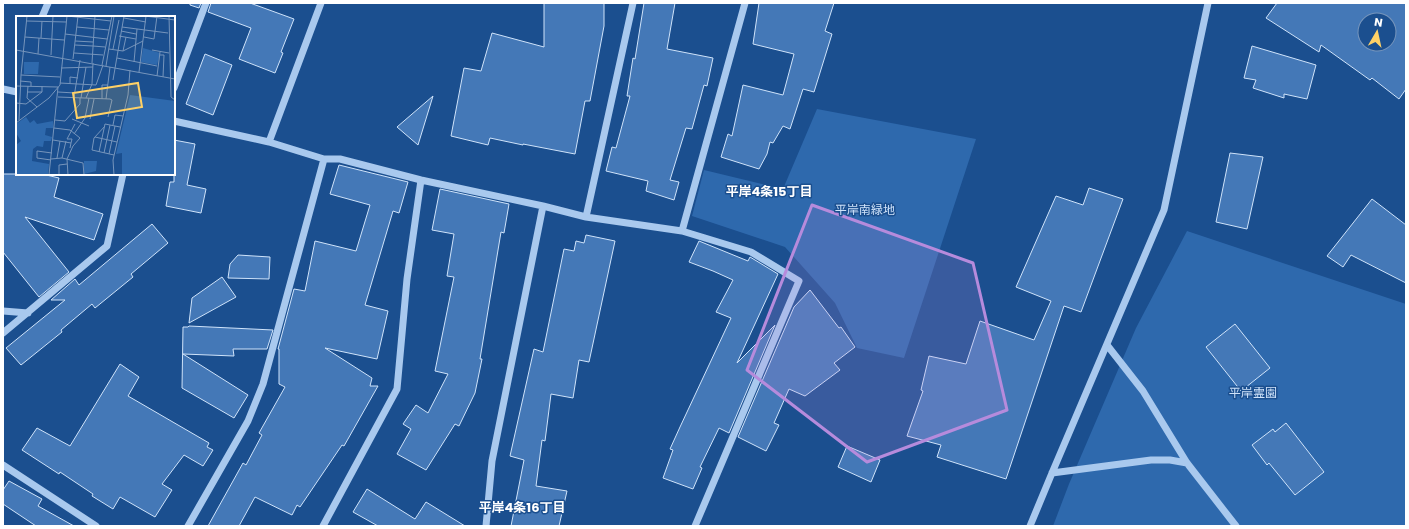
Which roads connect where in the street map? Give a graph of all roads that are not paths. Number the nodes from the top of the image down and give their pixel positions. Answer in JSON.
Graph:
{"nodes":[{"id":1,"x":48,"y":3,"type":"edge"},
{"id":2,"x":206,"y":3,"type":"edge"},
{"id":3,"x":321,"y":3,"type":"edge"},
{"id":4,"x":633,"y":3,"type":"edge"},
{"id":5,"x":745,"y":3,"type":"edge"},
{"id":6,"x":1208,"y":3,"type":"edge"},
{"id":7,"x":42,"y":16,"type":"edge"},
{"id":8,"x":175,"y":85,"type":"edge"},
{"id":9,"x":3,"y":89,"type":"edge"},
{"id":10,"x":16,"y":92,"type":"edge"},
{"id":11,"x":175,"y":121,"type":"edge"},
{"id":12,"x":269,"y":142,"type":"junction"},
{"id":13,"x":324,"y":159,"type":"junction"},
{"id":14,"x":123,"y":175,"type":"edge"},
{"id":15,"x":421,"y":180,"type":"junction"},
{"id":16,"x":543,"y":206,"type":"junction"},
{"id":17,"x":586,"y":217,"type":"junction"},
{"id":18,"x":682,"y":231,"type":"junction"},
{"id":19,"x":3,"y":311,"type":"edge"},
{"id":20,"x":28,"y":313,"type":"junction"},
{"id":21,"x":3,"y":332,"type":"edge"},
{"id":22,"x":1107,"y":345,"type":"junction"},
{"id":23,"x":1187,"y":463,"type":"junction"},
{"id":24,"x":3,"y":465,"type":"edge"},
{"id":25,"x":1052,"y":473,"type":"junction"},
{"id":26,"x":96,"y":526,"type":"edge"},
{"id":27,"x":188,"y":526,"type":"edge"},
{"id":28,"x":323,"y":526,"type":"edge"},
{"id":29,"x":486,"y":526,"type":"edge"},
{"id":30,"x":695,"y":526,"type":"edge"},
{"id":31,"x":1030,"y":526,"type":"edge"},
{"id":32,"x":1236,"y":526,"type":"edge"}],
"edges":[{"from":1,"to":7,"type":"street"},
{"from":2,"to":8,"type":"street"},
{"from":3,"to":12,"type":"street"},
{"from":4,"to":17,"type":"street"},
{"from":5,"to":18,"type":"street"},
{"from":6,"to":22,"type":"street"},
{"from":9,"to":10,"type":"street"},
{"from":11,"to":12,"type":"street"},
{"from":12,"to":13,"type":"street"},
{"from":13,"to":15,"type":"street"},
{"from":13,"to":27,"type":"street"},
{"from":14,"to":20,"type":"street"},
{"from":15,"to":16,"type":"street"},
{"from":15,"to":28,"type":"street"},
{"from":16,"to":17,"type":"street"},
{"from":16,"to":29,"type":"street"},
{"from":17,"to":18,"type":"street"},
{"from":18,"to":30,"type":"street"},
{"from":19,"to":20,"type":"street"},
{"from":20,"to":21,"type":"street"},
{"from":22,"to":23,"type":"street"},
{"from":22,"to":25,"type":"street"},
{"from":23,"to":25,"type":"street"},
{"from":23,"to":32,"type":"street"},
{"from":24,"to":26,"type":"street"},
{"from":25,"to":31,"type":"street"}]}
